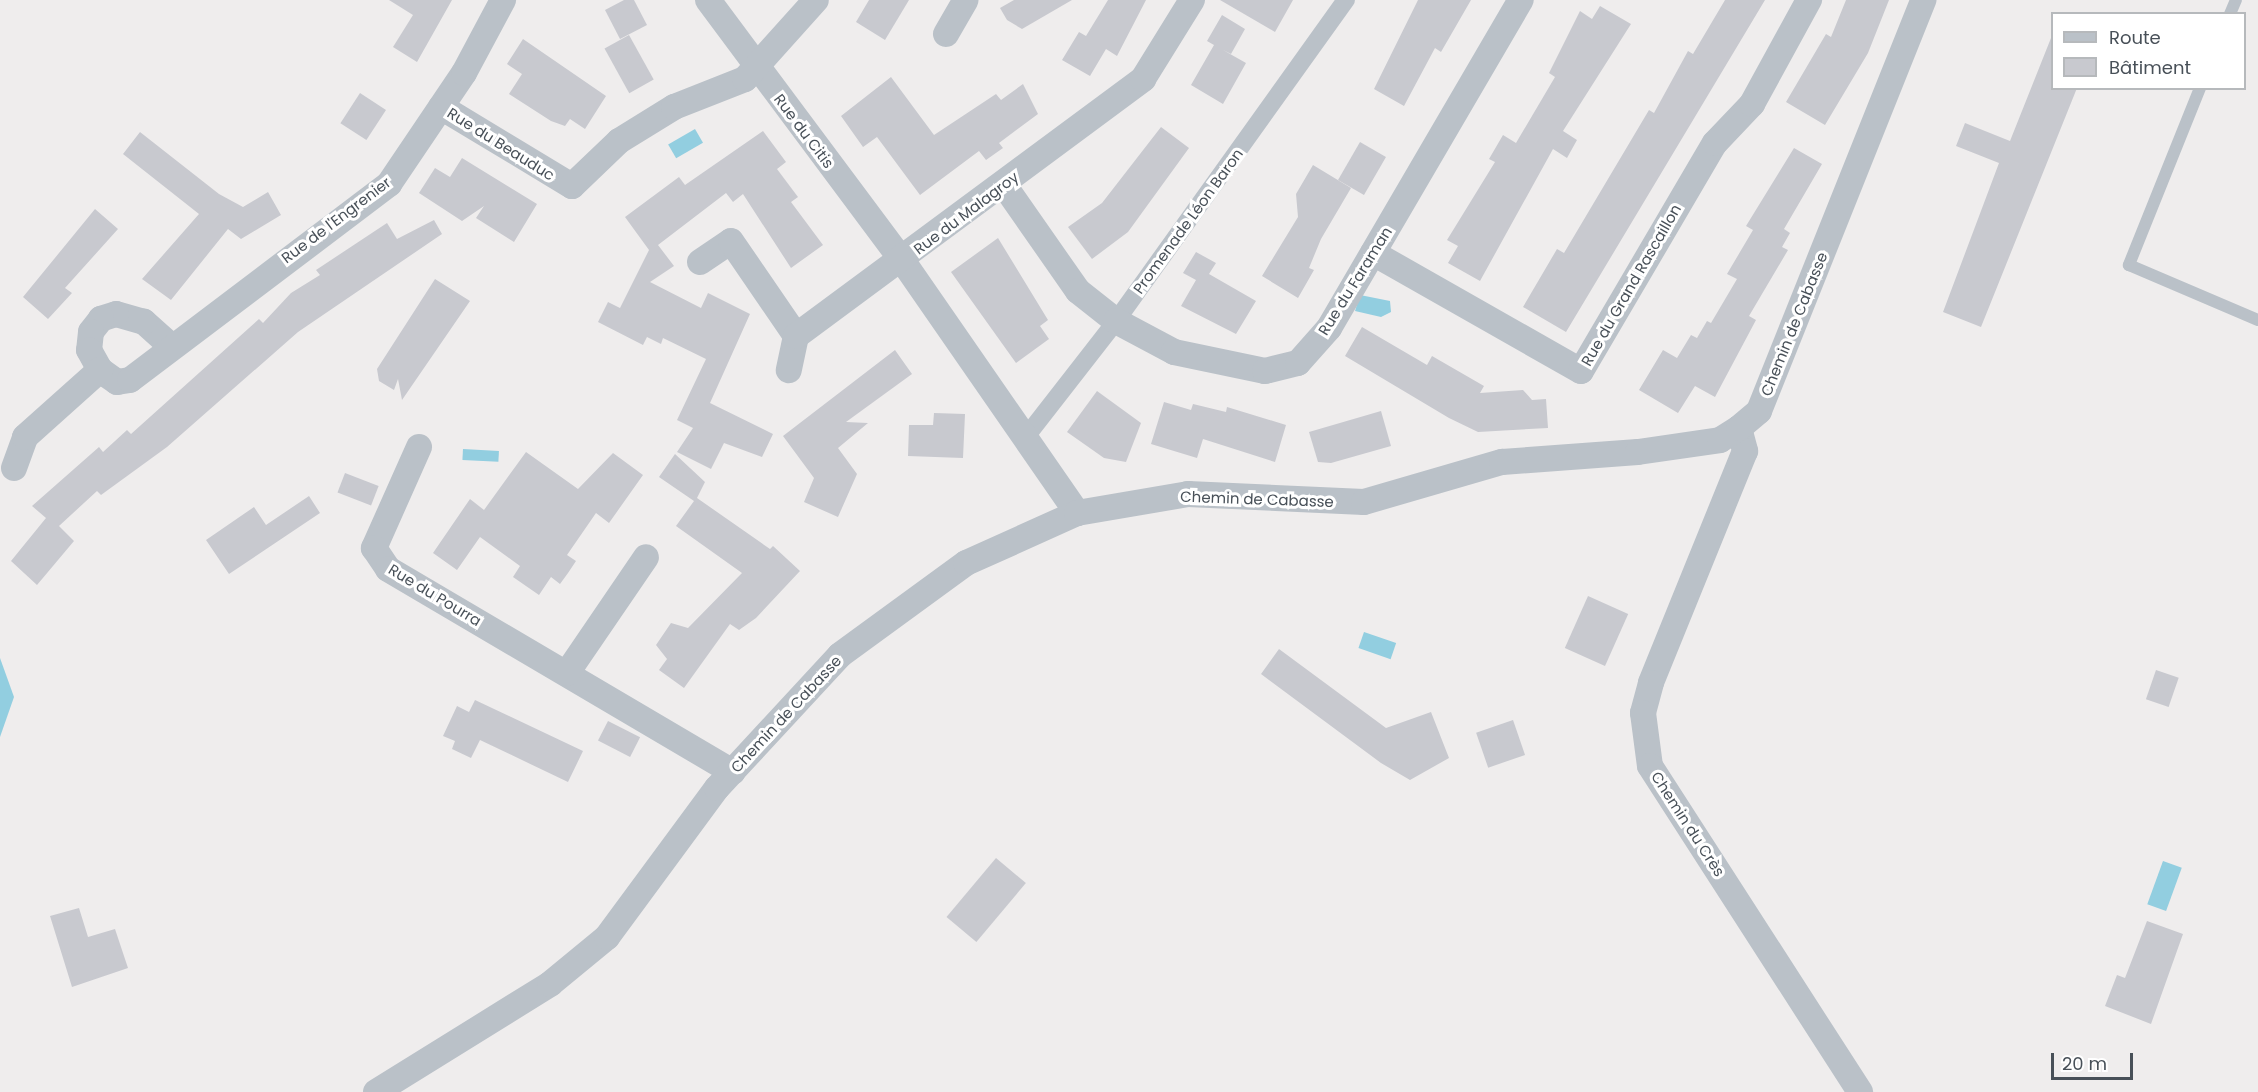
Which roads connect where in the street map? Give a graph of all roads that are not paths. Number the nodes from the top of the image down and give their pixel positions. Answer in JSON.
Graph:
{"nodes":[{"id":1,"x":503,"y":0,"type":"edge"},
{"id":2,"x":708,"y":0,"type":"edge"},
{"id":3,"x":816,"y":0,"type":"edge"},
{"id":4,"x":966,"y":0,"type":"edge"},
{"id":5,"x":1192,"y":0,"type":"edge"},
{"id":6,"x":1346,"y":0,"type":"edge"},
{"id":7,"x":1521,"y":0,"type":"edge"},
{"id":8,"x":1809,"y":0,"type":"edge"},
{"id":9,"x":1923,"y":0,"type":"edge"},
{"id":10,"x":946,"y":33,"type":"dead end"},
{"id":11,"x":756,"y":67,"type":"junction"},
{"id":12,"x":2199,"y":90,"type":"edge"},
{"id":13,"x":441,"y":107,"type":"junction"},
{"id":14,"x":1004,"y":185,"type":"junction"},
{"id":15,"x":1373,"y":253,"type":"junction"},
{"id":16,"x":902,"y":260,"type":"junction"},
{"id":17,"x":700,"y":262,"type":"dead end"},
{"id":18,"x":2258,"y":320,"type":"edge"},
{"id":19,"x":1116,"y":321,"type":"junction"},
{"id":20,"x":796,"y":336,"type":"junction"},
{"id":21,"x":172,"y":347,"type":"junction"},
{"id":22,"x":100,"y":370,"type":"junction"},
{"id":23,"x":789,"y":370,"type":"dead end"},
{"id":24,"x":1739,"y":428,"type":"junction"},
{"id":25,"x":1025,"y":438,"type":"junction"},
{"id":26,"x":418,"y":447,"type":"dead end"},
{"id":27,"x":14,"y":468,"type":"dead end"},
{"id":28,"x":1077,"y":513,"type":"junction"},
{"id":29,"x":646,"y":557,"type":"dead end"},
{"id":30,"x":567,"y":673,"type":"junction"},
{"id":31,"x":733,"y":772,"type":"junction"},
{"id":32,"x":376,"y":1092,"type":"edge"},
{"id":33,"x":1860,"y":1092,"type":"edge"}],
"edges":[{"from":1,"to":13,"type":"street","name":"Rue de l'Engrenier"},
{"from":2,"to":11,"type":"street","name":"Rue du Citis"},
{"from":3,"to":11,"type":"street","name":"Rue du Beauduc"},
{"from":4,"to":10,"type":"street"},
{"from":5,"to":14,"type":"street","name":"Rue du Malagroy"},
{"from":6,"to":19,"type":"street","name":"Promenade Léon Baron"},
{"from":7,"to":15,"type":"street","name":"Rue du Faraman"},
{"from":8,"to":15,"type":"street","name":"Rue du Grand Rascaillon"},
{"from":9,"to":24,"type":"street","name":"Chemin de Cabasse"},
{"from":11,"to":13,"type":"street","name":"Rue du Beauduc"},
{"from":11,"to":16,"type":"street","name":"Rue du Citis"},
{"from":12,"to":18,"type":"lane"},
{"from":13,"to":21,"type":"street","name":"Rue de l'Engrenier"},
{"from":14,"to":16,"type":"street","name":"Rue du Malagroy"},
{"from":14,"to":19,"type":"street","name":"Rue du Faraman"},
{"from":15,"to":19,"type":"street","name":"Rue du Faraman"},
{"from":16,"to":20,"type":"street"},
{"from":16,"to":25,"type":"street","name":"Rue du Malagroy"},
{"from":17,"to":20,"type":"street"},
{"from":19,"to":25,"type":"street","name":"Promenade Léon Baron"},
{"from":20,"to":23,"type":"street"},
{"from":21,"to":22,"type":"street","name":"Rue de l'Engrenier"},
{"from":21,"to":22,"type":"street"},
{"from":22,"to":27,"type":"street"},
{"from":24,"to":28,"type":"street","name":"Chemin de Cabasse"},
{"from":24,"to":33,"type":"street","name":"Chemin du Crès"},
{"from":25,"to":28,"type":"street","name":"Rue du Malagroy"},
{"from":26,"to":30,"type":"street","name":"Rue du Pourra"},
{"from":28,"to":31,"type":"street","name":"Chemin de Cabasse"},
{"from":29,"to":30,"type":"street"},
{"from":30,"to":31,"type":"street","name":"Rue du Pourra"},
{"from":31,"to":32,"type":"street","name":"Chemin de Cabasse"}]}
